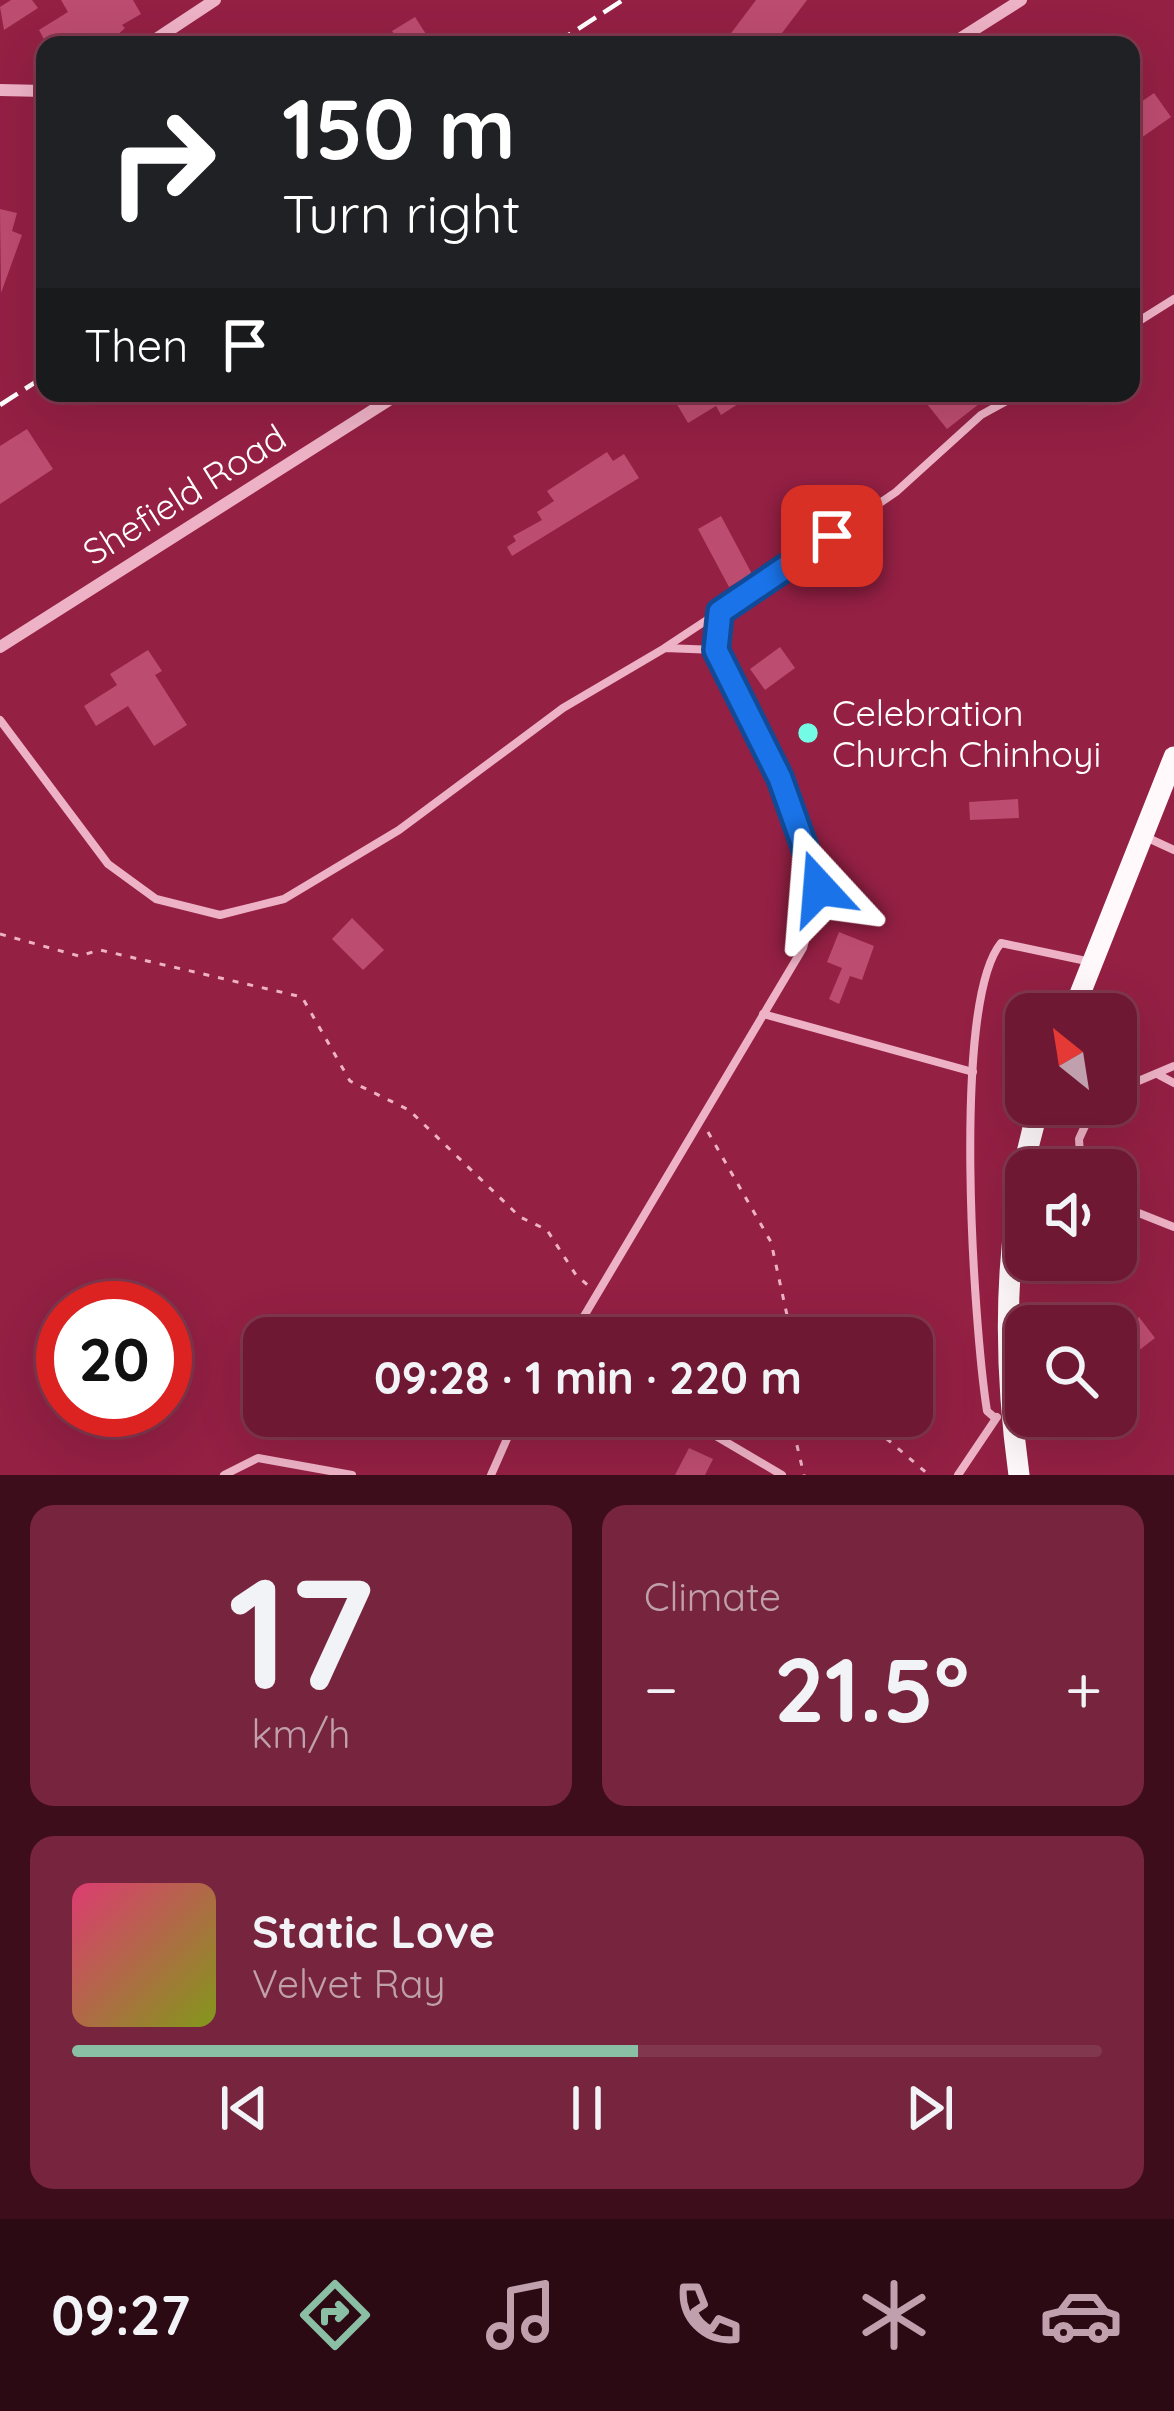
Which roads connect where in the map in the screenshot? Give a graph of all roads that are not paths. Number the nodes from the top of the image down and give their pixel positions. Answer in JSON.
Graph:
{"nodes":[{"id":1,"x":215,"y":0,"type":"edge"},
{"id":2,"x":1021,"y":0,"type":"edge"},
{"id":3,"x":161,"y":36,"type":"edge"},
{"id":4,"x":964,"y":36,"type":"edge"},
{"id":5,"x":0,"y":89,"type":"edge"},
{"id":6,"x":36,"y":91,"type":"edge"},
{"id":7,"x":1174,"y":299,"type":"edge"},
{"id":8,"x":1140,"y":320,"type":"edge"},
{"id":9,"x":386,"y":402,"type":"edge"},
{"id":10,"x":1005,"y":402,"type":"edge"},
{"id":11,"x":720,"y":612,"type":"junction"},
{"id":12,"x":0,"y":646,"type":"edge"},
{"id":13,"x":665,"y":647,"type":"junction"},
{"id":14,"x":716,"y":650,"type":"junction"},
{"id":15,"x":0,"y":720,"type":"edge"},
{"id":16,"x":1174,"y":757,"type":"edge"},
{"id":17,"x":1145,"y":836,"type":"junction"},
{"id":18,"x":1174,"y":850,"type":"edge"},
{"id":19,"x":1093,"y":962,"type":"junction"},
{"id":20,"x":1080,"y":993,"type":"edge"},
{"id":21,"x":763,"y":1014,"type":"junction"},
{"id":22,"x":1174,"y":1066,"type":"edge"},
{"id":23,"x":973,"y":1072,"type":"junction"},
{"id":24,"x":1158,"y":1074,"type":"junction"},
{"id":25,"x":1137,"y":1079,"type":"edge"},
{"id":26,"x":1174,"y":1083,"type":"edge"},
{"id":27,"x":1033,"y":1125,"type":"edge"},
{"id":28,"x":1137,"y":1212,"type":"edge"},
{"id":29,"x":1174,"y":1227,"type":"edge"},
{"id":30,"x":582,"y":1317,"type":"edge"},
{"id":31,"x":1002,"y":1416,"type":"junction"},
{"id":32,"x":508,"y":1437,"type":"edge"},
{"id":33,"x":718,"y":1437,"type":"edge"},
{"id":34,"x":224,"y":1475,"type":"edge"},
{"id":35,"x":352,"y":1475,"type":"edge"},
{"id":36,"x":491,"y":1475,"type":"edge"},
{"id":37,"x":782,"y":1475,"type":"edge"},
{"id":38,"x":958,"y":1475,"type":"edge"},
{"id":39,"x":1018,"y":1475,"type":"edge"}],
"edges":[{"from":1,"to":3,"type":"street"},
{"from":2,"to":4,"type":"street"},
{"from":5,"to":6,"type":"street"},
{"from":7,"to":8,"type":"lane"},
{"from":9,"to":12,"type":"street","name":"Shefield Road"},
{"from":10,"to":11,"type":"lane"},
{"from":11,"to":13,"type":"lane"},
{"from":11,"to":14,"type":"lane"},
{"from":13,"to":14,"type":"lane"},
{"from":13,"to":15,"type":"lane"},
{"from":14,"to":21,"type":"lane"},
{"from":16,"to":17,"type":"main road"},
{"from":17,"to":18,"type":"lane"},
{"from":17,"to":19,"type":"main road"},
{"from":19,"to":20,"type":"main road"},
{"from":19,"to":23,"type":"lane"},
{"from":21,"to":23,"type":"lane"},
{"from":21,"to":30,"type":"lane"},
{"from":22,"to":24,"type":"lane"},
{"from":23,"to":31,"type":"lane"},
{"from":24,"to":25,"type":"lane"},
{"from":24,"to":26,"type":"lane"},
{"from":27,"to":31,"type":"main road"},
{"from":28,"to":29,"type":"lane"},
{"from":31,"to":38,"type":"lane"},
{"from":31,"to":39,"type":"main road"},
{"from":32,"to":36,"type":"lane"},
{"from":33,"to":37,"type":"lane"},
{"from":34,"to":35,"type":"lane"}]}
